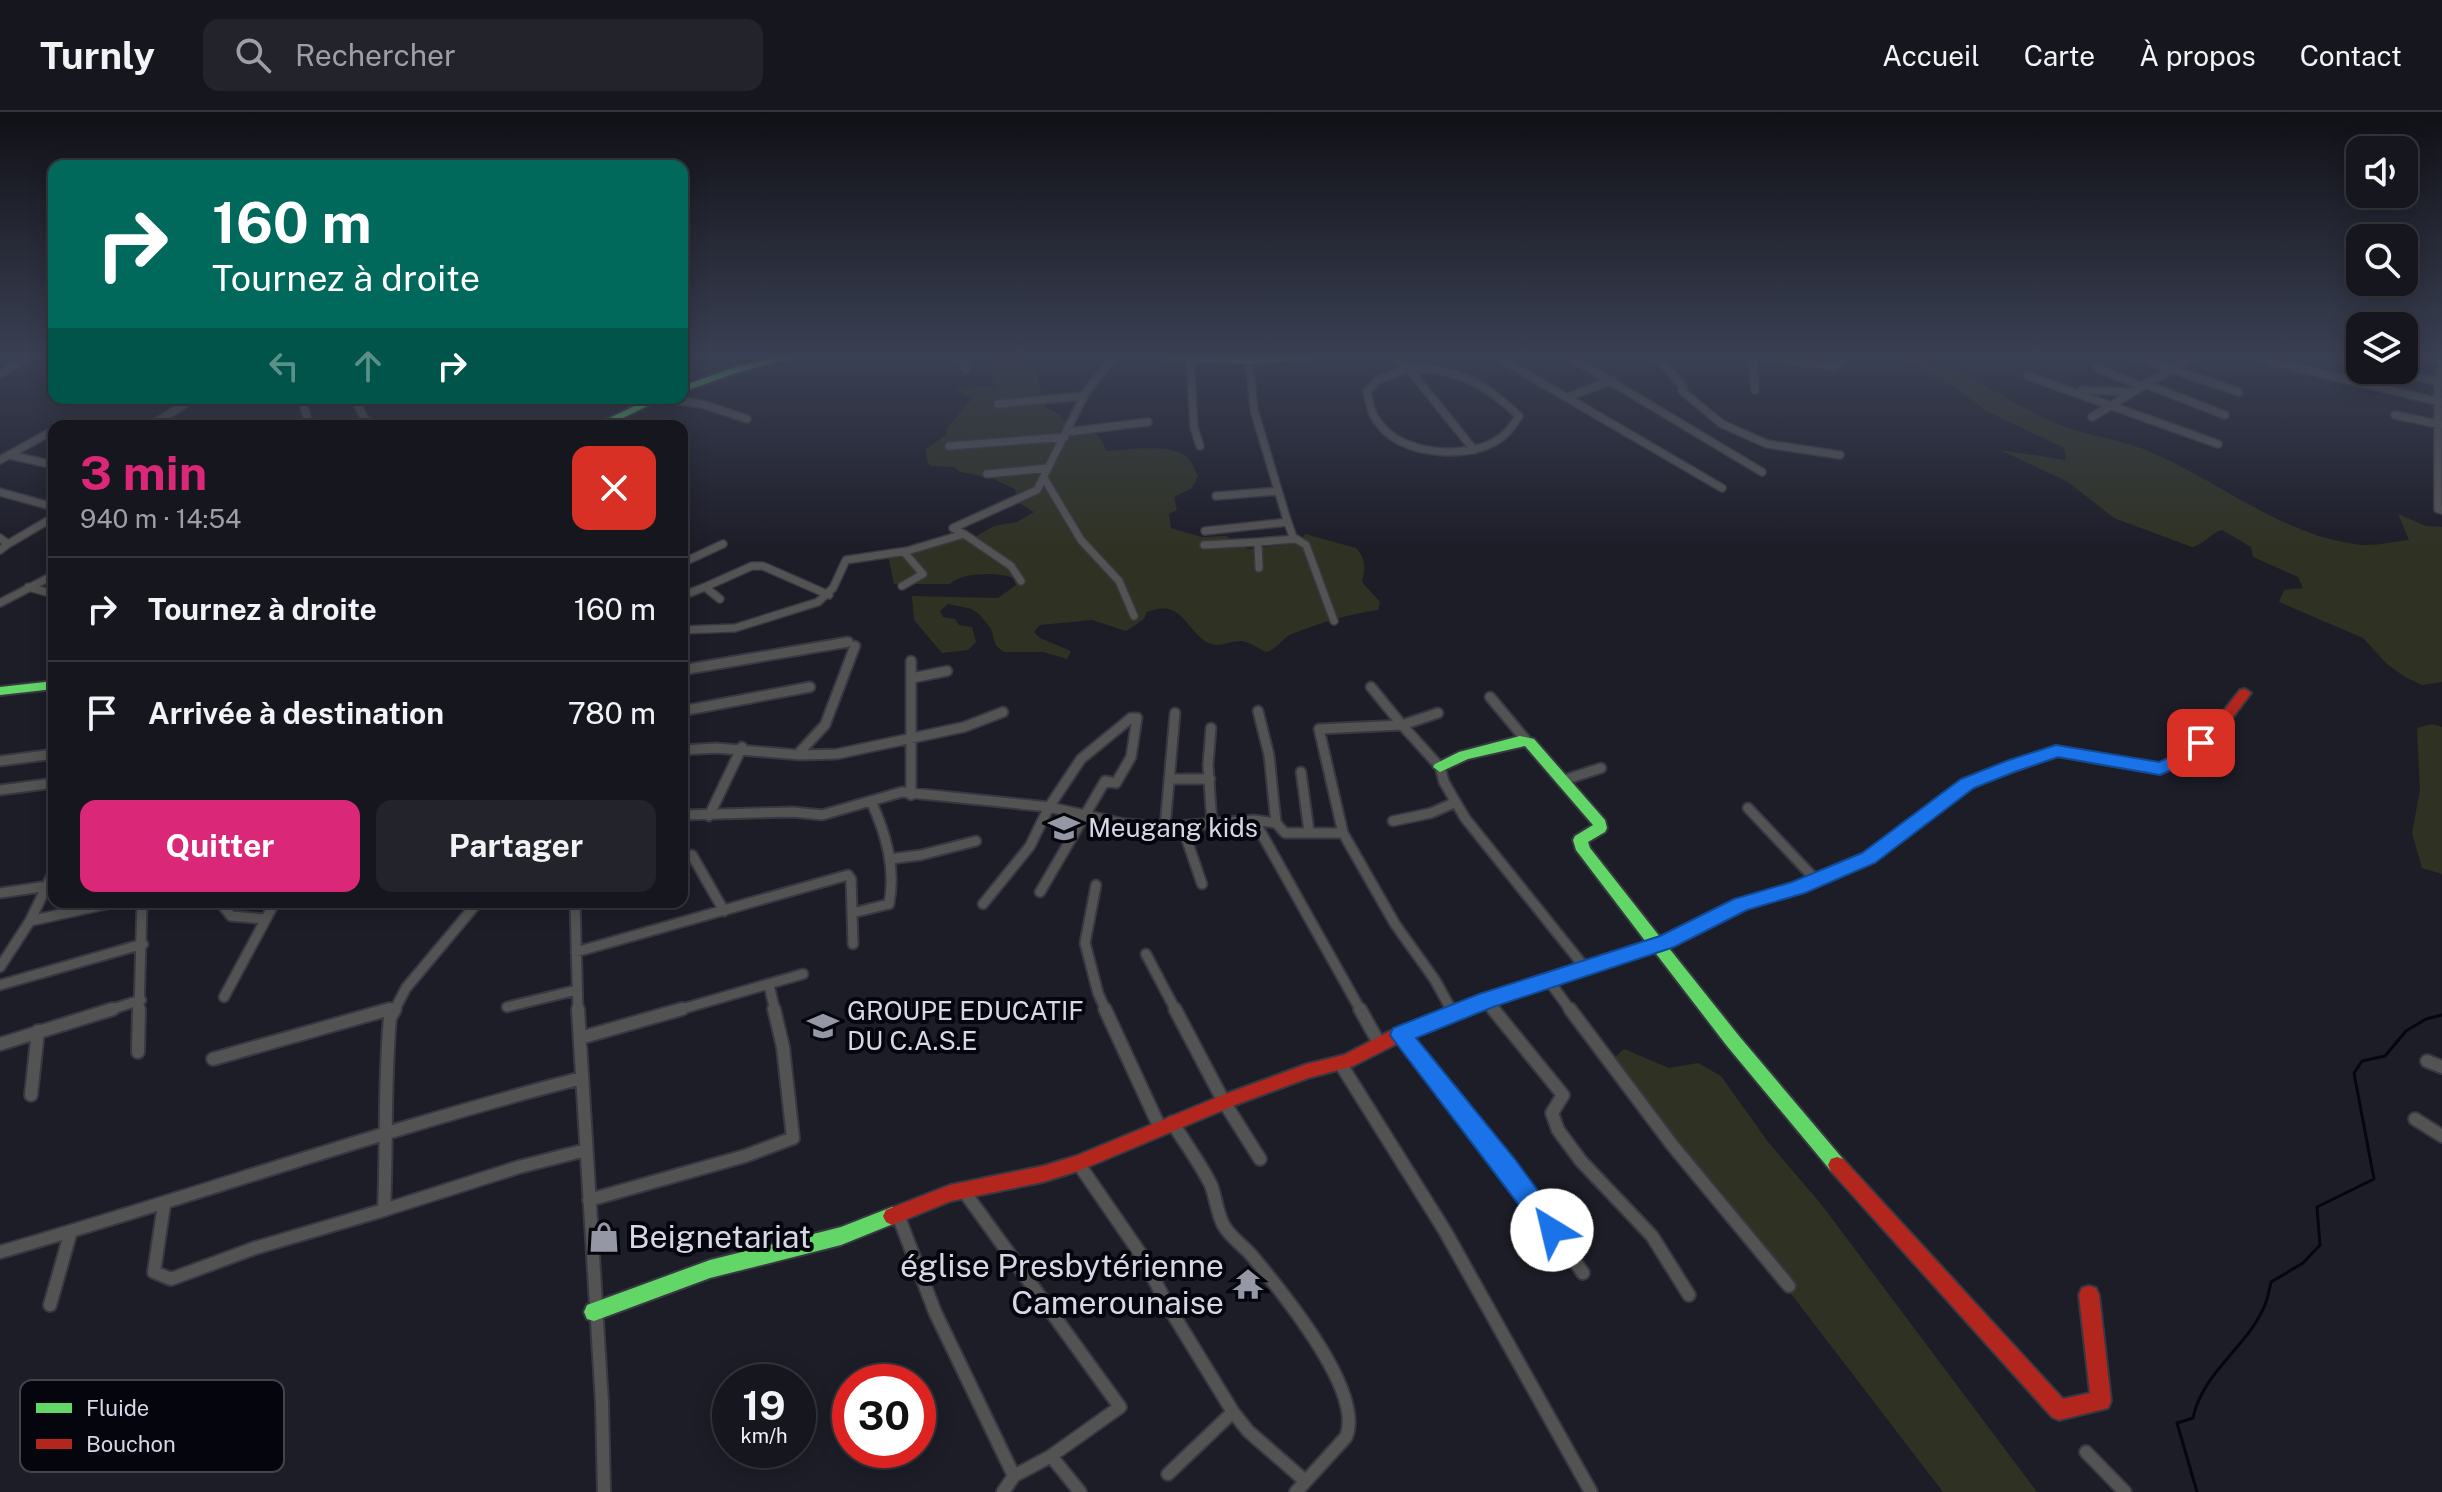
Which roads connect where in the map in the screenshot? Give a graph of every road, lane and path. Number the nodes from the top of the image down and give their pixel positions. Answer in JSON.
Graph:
{"nodes":[{"id":1,"x":1072,"y":420,"type":"edge"},
{"id":2,"x":1194,"y":420,"type":"edge"},
{"id":3,"x":1257,"y":420,"type":"edge"},
{"id":4,"x":1378,"y":420,"type":"edge"},
{"id":5,"x":1450,"y":420,"type":"edge"},
{"id":6,"x":1517,"y":420,"type":"edge"},
{"id":7,"x":1608,"y":420,"type":"edge"},
{"id":8,"x":1673,"y":420,"type":"edge"},
{"id":9,"x":1718,"y":420,"type":"edge"},
{"id":10,"x":2156,"y":420,"type":"edge"},
{"id":11,"x":1148,"y":422,"type":"dead end"},
{"id":12,"x":2441,"y":424,"type":"edge"},
{"id":13,"x":48,"y":433,"type":"edge"},
{"id":14,"x":1066,"y":434,"type":"junction"},
{"id":15,"x":2218,"y":444,"type":"dead end"},
{"id":16,"x":949,"y":446,"type":"dead end"},
{"id":17,"x":1200,"y":446,"type":"dead end"},
{"id":18,"x":1474,"y":450,"type":"junction"},
{"id":19,"x":9,"y":455,"type":"junction"},
{"id":20,"x":1840,"y":455,"type":"dead end"},
{"id":21,"x":0,"y":460,"type":"edge"},
{"id":22,"x":48,"y":464,"type":"edge"},
{"id":23,"x":1048,"y":468,"type":"junction"},
{"id":24,"x":2441,"y":470,"type":"edge"},
{"id":25,"x":1762,"y":472,"type":"dead end"},
{"id":26,"x":987,"y":474,"type":"dead end"},
{"id":27,"x":1044,"y":478,"type":"junction"},
{"id":28,"x":1722,"y":488,"type":"dead end"},
{"id":29,"x":1278,"y":491,"type":"junction"},
{"id":30,"x":0,"y":492,"type":"edge"},
{"id":31,"x":1216,"y":496,"type":"dead end"},
{"id":32,"x":48,"y":505,"type":"edge"},
{"id":33,"x":2442,"y":510,"type":"edge"},
{"id":34,"x":48,"y":521,"type":"edge"},
{"id":35,"x":1288,"y":522,"type":"junction"},
{"id":36,"x":1205,"y":531,"type":"dead end"},
{"id":37,"x":964,"y":534,"type":"junction"},
{"id":38,"x":0,"y":538,"type":"edge"},
{"id":39,"x":1295,"y":539,"type":"junction"},
{"id":40,"x":1258,"y":542,"type":"junction"},
{"id":41,"x":8,"y":544,"type":"junction"},
{"id":42,"x":723,"y":544,"type":"dead end"},
{"id":43,"x":1204,"y":545,"type":"dead end"},
{"id":44,"x":0,"y":550,"type":"edge"},
{"id":45,"x":904,"y":552,"type":"junction"},
{"id":46,"x":688,"y":560,"type":"edge"},
{"id":47,"x":1259,"y":568,"type":"dead end"},
{"id":48,"x":48,"y":578,"type":"edge"},
{"id":49,"x":1021,"y":581,"type":"dead end"},
{"id":50,"x":902,"y":586,"type":"dead end"},
{"id":51,"x":28,"y":587,"type":"junction"},
{"id":52,"x":705,"y":587,"type":"junction"},
{"id":53,"x":48,"y":592,"type":"edge"},
{"id":54,"x":688,"y":594,"type":"edge"},
{"id":55,"x":829,"y":595,"type":"junction"},
{"id":56,"x":720,"y":599,"type":"dead end"},
{"id":57,"x":0,"y":603,"type":"edge"},
{"id":58,"x":1134,"y":616,"type":"dead end"},
{"id":59,"x":1334,"y":621,"type":"dead end"},
{"id":60,"x":688,"y":630,"type":"edge"},
{"id":61,"x":911,"y":661,"type":"dead end"},
{"id":62,"x":688,"y":669,"type":"edge"},
{"id":63,"x":947,"y":671,"type":"dead end"},
{"id":64,"x":912,"y":678,"type":"junction"},
{"id":65,"x":48,"y":683,"type":"edge"},
{"id":66,"x":810,"y":687,"type":"dead end"},
{"id":67,"x":1371,"y":687,"type":"dead end"},
{"id":68,"x":0,"y":688,"type":"edge"},
{"id":69,"x":2245,"y":693,"type":"dead end"},
{"id":70,"x":1490,"y":697,"type":"dead end"},
{"id":71,"x":688,"y":710,"type":"edge"},
{"id":72,"x":1258,"y":711,"type":"dead end"},
{"id":73,"x":1003,"y":712,"type":"dead end"},
{"id":74,"x":1175,"y":713,"type":"dead end"},
{"id":75,"x":1438,"y":713,"type":"dead end"},
{"id":76,"x":1402,"y":725,"type":"junction"},
{"id":77,"x":1211,"y":728,"type":"dead end"},
{"id":78,"x":911,"y":736,"type":"junction"},
{"id":79,"x":1526,"y":740,"type":"junction"},
{"id":80,"x":742,"y":747,"type":"junction"},
{"id":81,"x":688,"y":750,"type":"edge"},
{"id":82,"x":48,"y":755,"type":"edge"},
{"id":83,"x":797,"y":755,"type":"junction"},
{"id":84,"x":0,"y":761,"type":"edge"},
{"id":85,"x":1440,"y":767,"type":"junction"},
{"id":86,"x":1601,"y":768,"type":"dead end"},
{"id":87,"x":1301,"y":772,"type":"dead end"},
{"id":88,"x":1171,"y":779,"type":"junction"},
{"id":89,"x":1210,"y":779,"type":"junction"},
{"id":90,"x":1561,"y":781,"type":"junction"},
{"id":91,"x":48,"y":784,"type":"edge"},
{"id":92,"x":0,"y":790,"type":"edge"},
{"id":93,"x":911,"y":795,"type":"junction"},
{"id":94,"x":871,"y":801,"type":"junction"},
{"id":95,"x":1456,"y":802,"type":"junction"},
{"id":96,"x":1049,"y":807,"type":"junction"},
{"id":97,"x":1748,"y":808,"type":"dead end"},
{"id":98,"x":688,"y":815,"type":"edge"},
{"id":99,"x":709,"y":816,"type":"junction"},
{"id":100,"x":1089,"y":816,"type":"junction"},
{"id":101,"x":1254,"y":820,"type":"junction"},
{"id":102,"x":1393,"y":821,"type":"dead end"},
{"id":103,"x":1276,"y":823,"type":"junction"},
{"id":104,"x":1212,"y":824,"type":"junction"},
{"id":105,"x":1182,"y":826,"type":"junction"},
{"id":106,"x":1165,"y":827,"type":"junction"},
{"id":107,"x":1309,"y":831,"type":"junction"},
{"id":108,"x":1343,"y":833,"type":"junction"},
{"id":109,"x":976,"y":841,"type":"dead end"},
{"id":110,"x":692,"y":855,"type":"dead end"},
{"id":111,"x":890,"y":859,"type":"junction"},
{"id":112,"x":48,"y":878,"type":"edge"},
{"id":113,"x":1816,"y":880,"type":"junction"},
{"id":114,"x":1202,"y":884,"type":"dead end"},
{"id":115,"x":48,"y":885,"type":"edge"},
{"id":116,"x":1096,"y":885,"type":"dead end"},
{"id":117,"x":1040,"y":892,"type":"dead end"},
{"id":118,"x":0,"y":893,"type":"edge"},
{"id":119,"x":983,"y":904,"type":"dead end"},
{"id":120,"x":89,"y":908,"type":"edge"},
{"id":121,"x":142,"y":908,"type":"edge"},
{"id":122,"x":225,"y":908,"type":"edge"},
{"id":123,"x":271,"y":908,"type":"edge"},
{"id":124,"x":473,"y":908,"type":"edge"},
{"id":125,"x":575,"y":908,"type":"edge"},
{"id":126,"x":724,"y":911,"type":"junction"},
{"id":127,"x":852,"y":913,"type":"junction"},
{"id":128,"x":265,"y":919,"type":"junction"},
{"id":129,"x":30,"y":921,"type":"junction"},
{"id":130,"x":143,"y":944,"type":"junction"},
{"id":131,"x":853,"y":944,"type":"dead end"},
{"id":132,"x":1657,"y":945,"type":"junction"},
{"id":133,"x":14,"y":946,"type":"junction"},
{"id":134,"x":0,"y":948,"type":"edge"},
{"id":135,"x":576,"y":952,"type":"junction"},
{"id":136,"x":1146,"y":954,"type":"dead end"},
{"id":137,"x":0,"y":967,"type":"edge"},
{"id":138,"x":1587,"y":970,"type":"junction"},
{"id":139,"x":803,"y":974,"type":"dead end"},
{"id":140,"x":1549,"y":981,"type":"junction"},
{"id":141,"x":0,"y":985,"type":"edge"},
{"id":142,"x":769,"y":985,"type":"junction"},
{"id":143,"x":577,"y":990,"type":"junction"},
{"id":144,"x":224,"y":997,"type":"dead end"},
{"id":145,"x":141,"y":1000,"type":"junction"},
{"id":146,"x":1486,"y":1000,"type":"junction"},
{"id":147,"x":507,"y":1007,"type":"dead end"},
{"id":148,"x":394,"y":1008,"type":"junction"},
{"id":149,"x":1454,"y":1014,"type":"junction"},
{"id":150,"x":38,"y":1031,"type":"junction"},
{"id":151,"x":1401,"y":1035,"type":"junction"},
{"id":152,"x":580,"y":1038,"type":"junction"},
{"id":153,"x":0,"y":1044,"type":"edge"},
{"id":154,"x":1380,"y":1045,"type":"junction"},
{"id":155,"x":138,"y":1052,"type":"dead end"},
{"id":156,"x":213,"y":1059,"type":"dead end"},
{"id":157,"x":2427,"y":1061,"type":"dead end"},
{"id":158,"x":1340,"y":1063,"type":"junction"},
{"id":159,"x":2442,"y":1067,"type":"edge"},
{"id":160,"x":582,"y":1078,"type":"junction"},
{"id":161,"x":31,"y":1095,"type":"dead end"},
{"id":162,"x":1224,"y":1102,"type":"junction"},
{"id":163,"x":2415,"y":1119,"type":"dead end"},
{"id":164,"x":1166,"y":1125,"type":"junction"},
{"id":165,"x":388,"y":1133,"type":"junction"},
{"id":166,"x":2442,"y":1136,"type":"edge"},
{"id":167,"x":586,"y":1150,"type":"junction"},
{"id":168,"x":1260,"y":1159,"type":"dead end"},
{"id":169,"x":1078,"y":1163,"type":"junction"},
{"id":170,"x":963,"y":1190,"type":"junction"},
{"id":171,"x":589,"y":1200,"type":"junction"},
{"id":172,"x":164,"y":1205,"type":"junction"},
{"id":173,"x":384,"y":1210,"type":"junction"},
{"id":174,"x":898,"y":1215,"type":"junction"},
{"id":175,"x":71,"y":1231,"type":"junction"},
{"id":176,"x":0,"y":1252,"type":"edge"},
{"id":177,"x":1583,"y":1273,"type":"dead end"},
{"id":178,"x":1789,"y":1286,"type":"dead end"},
{"id":179,"x":1689,"y":1295,"type":"dead end"},
{"id":180,"x":2089,"y":1295,"type":"dead end"},
{"id":181,"x":50,"y":1305,"type":"dead end"},
{"id":182,"x":594,"y":1312,"type":"junction"},
{"id":183,"x":1233,"y":1412,"type":"junction"},
{"id":184,"x":2086,"y":1452,"type":"dead end"},
{"id":185,"x":1051,"y":1456,"type":"junction"},
{"id":186,"x":1168,"y":1474,"type":"dead end"},
{"id":187,"x":1014,"y":1476,"type":"junction"},
{"id":188,"x":1299,"y":1486,"type":"edge"},
{"id":189,"x":604,"y":1492,"type":"edge"},
{"id":190,"x":1003,"y":1492,"type":"edge"},
{"id":191,"x":1080,"y":1492,"type":"edge"},
{"id":192,"x":1591,"y":1492,"type":"edge"},
{"id":193,"x":2125,"y":1492,"type":"edge"}],
"edges":[{"from":1,"to":14,"type":"street"},
{"from":2,"to":17,"type":"street"},
{"from":3,"to":29,"type":"street"},
{"from":4,"to":18,"type":"street"},
{"from":5,"to":18,"type":"street"},
{"from":6,"to":18,"type":"street"},
{"from":7,"to":28,"type":"street"},
{"from":8,"to":25,"type":"street"},
{"from":9,"to":20,"type":"street"},
{"from":10,"to":15,"type":"street"},
{"from":11,"to":14,"type":"street"},
{"from":12,"to":24,"type":"street"},
{"from":13,"to":19,"type":"street"},
{"from":14,"to":16,"type":"street"},
{"from":14,"to":23,"type":"street"},
{"from":19,"to":21,"type":"street"},
{"from":19,"to":22,"type":"street"},
{"from":23,"to":26,"type":"street"},
{"from":23,"to":27,"type":"street"},
{"from":24,"to":33,"type":"street"},
{"from":27,"to":37,"type":"street"},
{"from":27,"to":58,"type":"street"},
{"from":29,"to":31,"type":"street"},
{"from":29,"to":35,"type":"street"},
{"from":30,"to":32,"type":"street"},
{"from":34,"to":41,"type":"street"},
{"from":35,"to":36,"type":"street"},
{"from":35,"to":39,"type":"street"},
{"from":37,"to":45,"type":"street"},
{"from":37,"to":49,"type":"street"},
{"from":38,"to":41,"type":"street"},
{"from":39,"to":40,"type":"street"},
{"from":39,"to":59,"type":"street"},
{"from":40,"to":43,"type":"street"},
{"from":40,"to":47,"type":"street"},
{"from":41,"to":44,"type":"street"},
{"from":42,"to":46,"type":"street"},
{"from":45,"to":50,"type":"street"},
{"from":45,"to":55,"type":"street"},
{"from":48,"to":51,"type":"street"},
{"from":51,"to":53,"type":"street"},
{"from":51,"to":57,"type":"street"},
{"from":52,"to":54,"type":"street"},
{"from":52,"to":55,"type":"street"},
{"from":52,"to":56,"type":"street"},
{"from":55,"to":60,"type":"street"},
{"from":61,"to":64,"type":"street"},
{"from":62,"to":83,"type":"street"},
{"from":63,"to":64,"type":"street"},
{"from":64,"to":78,"type":"street"},
{"from":65,"to":68,"type":"street"},
{"from":66,"to":71,"type":"street"},
{"from":67,"to":76,"type":"street"},
{"from":69,"to":113,"type":"street"},
{"from":70,"to":79,"type":"street"},
{"from":72,"to":103,"type":"street"},
{"from":73,"to":78,"type":"street"},
{"from":74,"to":88,"type":"street"},
{"from":75,"to":76,"type":"street"},
{"from":76,"to":85,"type":"street"},
{"from":76,"to":108,"type":"street"},
{"from":77,"to":89,"type":"street"},
{"from":78,"to":83,"type":"street"},
{"from":78,"to":93,"type":"street"},
{"from":79,"to":85,"type":"street"},
{"from":79,"to":90,"type":"street"},
{"from":80,"to":81,"type":"street"},
{"from":80,"to":83,"type":"street"},
{"from":80,"to":99,"type":"street"},
{"from":82,"to":84,"type":"street"},
{"from":85,"to":95,"type":"street"},
{"from":86,"to":90,"type":"street"},
{"from":87,"to":107,"type":"street"},
{"from":88,"to":89,"type":"street"},
{"from":88,"to":106,"type":"street"},
{"from":89,"to":104,"type":"street"},
{"from":90,"to":132,"type":"street"},
{"from":91,"to":92,"type":"street"},
{"from":93,"to":94,"type":"street"},
{"from":93,"to":96,"type":"street"},
{"from":94,"to":99,"type":"street"},
{"from":94,"to":111,"type":"street"},
{"from":95,"to":102,"type":"street"},
{"from":95,"to":138,"type":"street"},
{"from":96,"to":100,"type":"street"},
{"from":96,"to":100,"type":"street"},
{"from":96,"to":119,"type":"street"},
{"from":97,"to":113,"type":"street"},
{"from":98,"to":99,"type":"street"},
{"from":100,"to":106,"type":"street"},
{"from":100,"to":117,"type":"street"},
{"from":101,"to":103,"type":"street"},
{"from":101,"to":104,"type":"street"},
{"from":101,"to":154,"type":"street"},
{"from":103,"to":107,"type":"street"},
{"from":104,"to":105,"type":"street"},
{"from":105,"to":106,"type":"street"},
{"from":105,"to":114,"type":"street"},
{"from":107,"to":108,"type":"street"},
{"from":108,"to":149,"type":"street"},
{"from":109,"to":111,"type":"street"},
{"from":110,"to":126,"type":"street"},
{"from":111,"to":127,"type":"street"},
{"from":112,"to":118,"type":"street"},
{"from":113,"to":132,"type":"street"},
{"from":115,"to":129,"type":"street"},
{"from":116,"to":164,"type":"street"},
{"from":120,"to":129,"type":"street"},
{"from":121,"to":130,"type":"street"},
{"from":122,"to":128,"type":"street"},
{"from":123,"to":128,"type":"street"},
{"from":124,"to":148,"type":"street"},
{"from":125,"to":135,"type":"street"},
{"from":126,"to":127,"type":"street"},
{"from":126,"to":135,"type":"street"},
{"from":127,"to":131,"type":"street"},
{"from":128,"to":144,"type":"street"},
{"from":129,"to":133,"type":"street"},
{"from":130,"to":141,"type":"street"},
{"from":130,"to":145,"type":"street"},
{"from":132,"to":138,"type":"street"},
{"from":132,"to":180,"type":"street"},
{"from":133,"to":134,"type":"street"},
{"from":133,"to":137,"type":"street"},
{"from":135,"to":143,"type":"street"},
{"from":136,"to":162,"type":"street"},
{"from":138,"to":140,"type":"street"},
{"from":139,"to":142,"type":"street"},
{"from":140,"to":146,"type":"street"},
{"from":140,"to":178,"type":"street"},
{"from":142,"to":152,"type":"street"},
{"from":142,"to":171,"type":"street"},
{"from":143,"to":147,"type":"street"},
{"from":143,"to":152,"type":"street"},
{"from":145,"to":150,"type":"street"},
{"from":145,"to":155,"type":"street"},
{"from":146,"to":149,"type":"street"},
{"from":146,"to":179,"type":"street"},
{"from":148,"to":156,"type":"street"},
{"from":148,"to":165,"type":"street"},
{"from":149,"to":151,"type":"street"},
{"from":150,"to":153,"type":"street"},
{"from":150,"to":161,"type":"street"},
{"from":151,"to":154,"type":"street"},
{"from":151,"to":177,"type":"street"},
{"from":152,"to":160,"type":"street"},
{"from":154,"to":158,"type":"street"},
{"from":157,"to":159,"type":"street"},
{"from":158,"to":162,"type":"street"},
{"from":158,"to":192,"type":"street"},
{"from":160,"to":165,"type":"street"},
{"from":160,"to":167,"type":"street"},
{"from":162,"to":164,"type":"street"},
{"from":162,"to":168,"type":"street"},
{"from":163,"to":166,"type":"street"},
{"from":164,"to":169,"type":"street"},
{"from":164,"to":188,"type":"street"},
{"from":165,"to":172,"type":"street"},
{"from":165,"to":173,"type":"street"},
{"from":167,"to":171,"type":"street"},
{"from":167,"to":173,"type":"street"},
{"from":169,"to":170,"type":"street"},
{"from":169,"to":183,"type":"street"},
{"from":170,"to":174,"type":"street"},
{"from":170,"to":185,"type":"street"},
{"from":171,"to":182,"type":"street"},
{"from":172,"to":173,"type":"street"},
{"from":172,"to":175,"type":"street"},
{"from":174,"to":182,"type":"street"},
{"from":174,"to":187,"type":"street"},
{"from":175,"to":176,"type":"street"},
{"from":175,"to":181,"type":"street"},
{"from":182,"to":189,"type":"street"},
{"from":183,"to":186,"type":"street"},
{"from":183,"to":188,"type":"street"},
{"from":184,"to":193,"type":"street"},
{"from":185,"to":187,"type":"street"},
{"from":185,"to":191,"type":"street"},
{"from":187,"to":190,"type":"street"}]}
